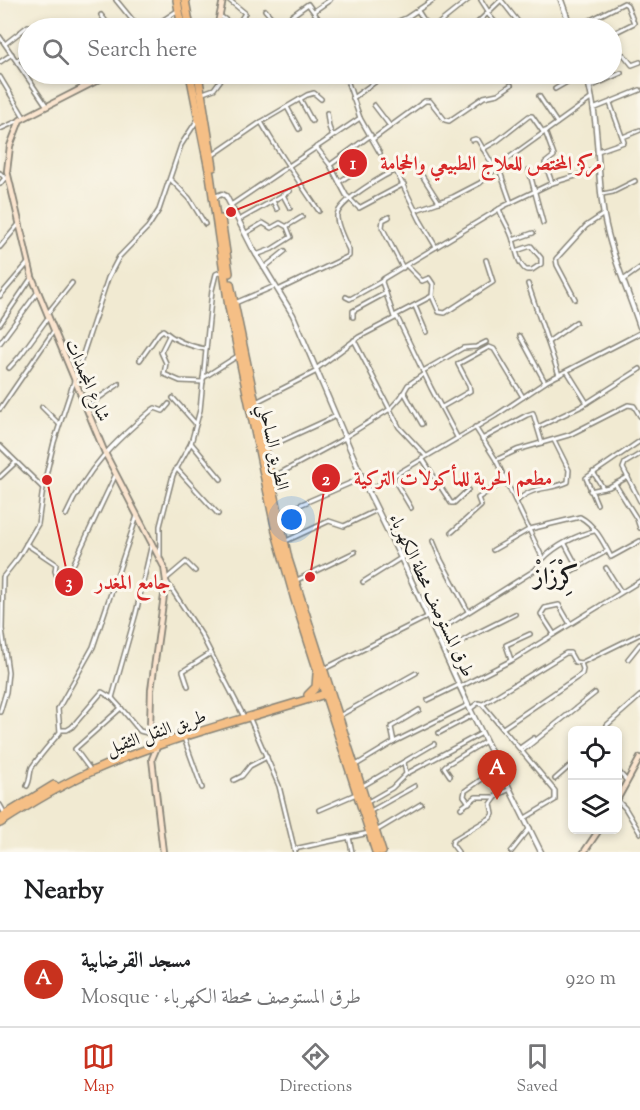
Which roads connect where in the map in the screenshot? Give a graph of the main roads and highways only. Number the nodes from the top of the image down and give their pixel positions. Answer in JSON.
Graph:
{"nodes":[{"id":1,"x":185,"y":0,"type":"edge"},
{"id":2,"x":223,"y":0,"type":"edge"},
{"id":3,"x":188,"y":18,"type":"edge"},
{"id":4,"x":219,"y":18,"type":"edge"},
{"id":5,"x":89,"y":84,"type":"edge"},
{"id":6,"x":192,"y":84,"type":"edge"},
{"id":7,"x":200,"y":84,"type":"edge"},
{"id":8,"x":215,"y":197,"type":"junction"},
{"id":9,"x":268,"y":480,"type":"junction"},
{"id":10,"x":321,"y":669,"type":"junction"},
{"id":11,"x":328,"y":690,"type":"junction"},
{"id":12,"x":308,"y":697,"type":"junction"},
{"id":13,"x":331,"y":710,"type":"junction"},
{"id":14,"x":246,"y":716,"type":"junction"},
{"id":15,"x":158,"y":744,"type":"junction"},
{"id":16,"x":141,"y":752,"type":"junction"},
{"id":17,"x":640,"y":758,"type":"edge"},
{"id":18,"x":152,"y":759,"type":"junction"},
{"id":19,"x":360,"y":790,"type":"junction"},
{"id":20,"x":622,"y":791,"type":"edge"},
{"id":21,"x":2,"y":816,"type":"edge"},
{"id":22,"x":0,"y":823,"type":"edge"},
{"id":23,"x":373,"y":832,"type":"junction"},
{"id":24,"x":595,"y":834,"type":"edge"},
{"id":25,"x":163,"y":852,"type":"edge"},
{"id":26,"x":376,"y":852,"type":"edge"},
{"id":27,"x":382,"y":852,"type":"edge"},
{"id":28,"x":584,"y":852,"type":"edge"}],
"edges":[{"from":1,"to":3,"type":"highway"},
{"from":2,"to":4,"type":"main road"},
{"from":5,"to":15,"type":"main road","name":"شارع المجمدات"},
{"from":6,"to":8,"type":"highway","name":"الطريق الساحلي"},
{"from":7,"to":8,"type":"highway","name":"الطريق الساحلي"},
{"from":8,"to":9,"type":"highway","name":"الطريق الساحلي"},
{"from":8,"to":9,"type":"highway","name":"الطريق الساحلي"},
{"from":9,"to":10,"type":"highway","name":"الطريق الساحلي"},
{"from":9,"to":10,"type":"highway","name":"الطريق الساحلي"},
{"from":10,"to":11,"type":"highway","name":"الطريق الساحلي"},
{"from":10,"to":12,"type":"highway"},
{"from":11,"to":12,"type":"highway","name":"طريق النقل الثقيل"},
{"from":11,"to":13,"type":"highway","name":"الطريق الساحلي"},
{"from":11,"to":19,"type":"highway","name":"الطريق الساحلي"},
{"from":12,"to":13,"type":"highway"},
{"from":12,"to":14,"type":"highway","name":"طريق النقل الثقيل"},
{"from":13,"to":19,"type":"highway","name":"الطريق الساحلي"},
{"from":14,"to":15,"type":"highway","name":"طريق النقل الثقيل"},
{"from":14,"to":15,"type":"highway","name":"طريق النقل الثقيل"},
{"from":15,"to":16,"type":"highway","name":"طريق النقل الثقيل"},
{"from":15,"to":18,"type":"main road"},
{"from":15,"to":21,"type":"highway","name":"طريق النقل الثقيل"},
{"from":16,"to":18,"type":"main road"},
{"from":16,"to":22,"type":"highway","name":"طريق النقل الثقيل"},
{"from":17,"to":20,"type":"main road"},
{"from":18,"to":25,"type":"main road"},
{"from":19,"to":23,"type":"highway","name":"الطريق الساحلي"},
{"from":19,"to":23,"type":"highway","name":"الطريق الساحلي"},
{"from":23,"to":26,"type":"highway","name":"الطريق الساحلي"},
{"from":23,"to":27,"type":"highway","name":"الطريق الساحلي"},
{"from":24,"to":28,"type":"main road"}]}
